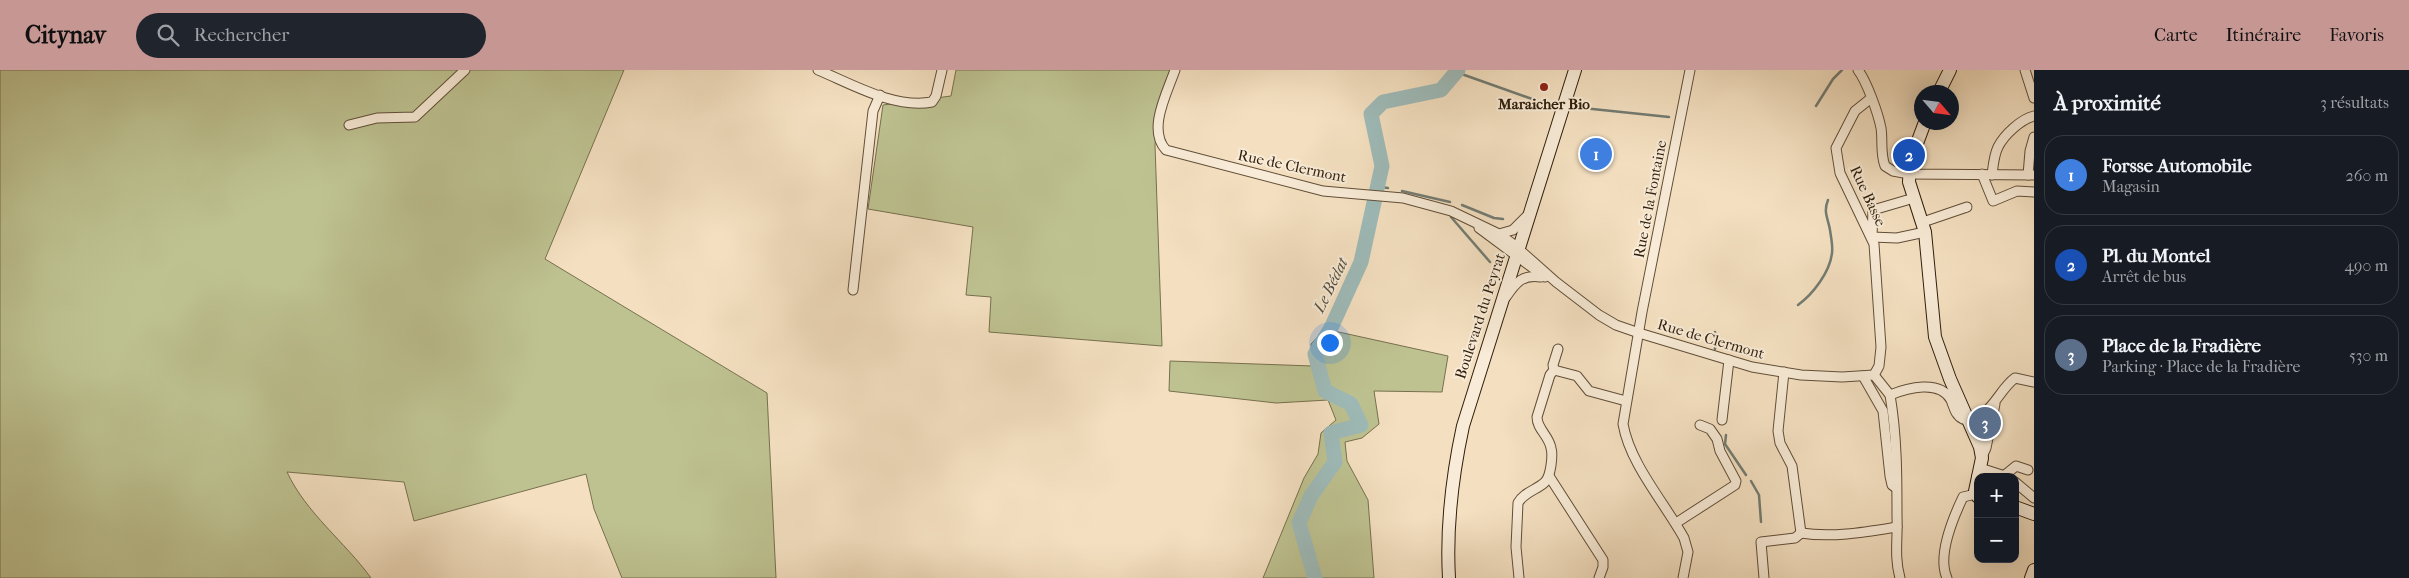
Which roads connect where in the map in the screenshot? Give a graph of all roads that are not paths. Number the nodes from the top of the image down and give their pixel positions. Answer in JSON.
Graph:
{"nodes":[{"id":1,"x":465,"y":70,"type":"edge"},
{"id":2,"x":818,"y":70,"type":"edge"},
{"id":3,"x":942,"y":70,"type":"edge"},
{"id":4,"x":1175,"y":70,"type":"edge"},
{"id":5,"x":1575,"y":70,"type":"edge"},
{"id":6,"x":1690,"y":70,"type":"edge"},
{"id":7,"x":1858,"y":70,"type":"edge"},
{"id":8,"x":1950,"y":70,"type":"edge"},
{"id":9,"x":2025,"y":70,"type":"edge"},
{"id":10,"x":1942,"y":85,"type":"edge"},
{"id":11,"x":880,"y":95,"type":"junction"},
{"id":12,"x":2034,"y":98,"type":"edge"},
{"id":13,"x":1870,"y":99,"type":"junction"},
{"id":14,"x":2034,"y":116,"type":"edge"},
{"id":15,"x":349,"y":125,"type":"dead end"},
{"id":16,"x":1922,"y":130,"type":"edge"},
{"id":17,"x":2034,"y":137,"type":"edge"},
{"id":18,"x":1909,"y":174,"type":"junction"},
{"id":19,"x":1982,"y":174,"type":"junction"},
{"id":20,"x":1992,"y":175,"type":"junction"},
{"id":21,"x":2027,"y":175,"type":"edge"},
{"id":22,"x":2017,"y":190,"type":"junction"},
{"id":23,"x":2034,"y":192,"type":"edge"},
{"id":24,"x":1914,"y":198,"type":"junction"},
{"id":25,"x":1967,"y":206,"type":"dead end"},
{"id":26,"x":1530,"y":214,"type":"junction"},
{"id":27,"x":1468,"y":218,"type":"junction"},
{"id":28,"x":1924,"y":227,"type":"junction"},
{"id":29,"x":1499,"y":234,"type":"junction"},
{"id":30,"x":1872,"y":237,"type":"junction"},
{"id":31,"x":1518,"y":253,"type":"junction"},
{"id":32,"x":1546,"y":278,"type":"junction"},
{"id":33,"x":1556,"y":282,"type":"junction"},
{"id":34,"x":853,"y":290,"type":"dead end"},
{"id":35,"x":1499,"y":308,"type":"junction"},
{"id":36,"x":1639,"y":333,"type":"junction"},
{"id":37,"x":1558,"y":349,"type":"dead end"},
{"id":38,"x":1729,"y":360,"type":"junction"},
{"id":39,"x":1554,"y":370,"type":"junction"},
{"id":40,"x":1784,"y":372,"type":"junction"},
{"id":41,"x":1874,"y":375,"type":"junction"},
{"id":42,"x":1863,"y":376,"type":"junction"},
{"id":43,"x":2034,"y":382,"type":"edge"},
{"id":44,"x":1890,"y":395,"type":"junction"},
{"id":45,"x":1626,"y":401,"type":"junction"},
{"id":46,"x":1995,"y":404,"type":"junction"},
{"id":47,"x":1967,"y":419,"type":"junction"},
{"id":48,"x":1722,"y":420,"type":"dead end"},
{"id":49,"x":1700,"y":425,"type":"dead end"},
{"id":50,"x":1979,"y":470,"type":"edge"},
{"id":51,"x":2028,"y":470,"type":"dead end"},
{"id":52,"x":1993,"y":473,"type":"edge"},
{"id":53,"x":2010,"y":473,"type":"edge"},
{"id":54,"x":1549,"y":476,"type":"junction"},
{"id":55,"x":2019,"y":485,"type":"edge"},
{"id":56,"x":1896,"y":488,"type":"junction"},
{"id":57,"x":1974,"y":495,"type":"edge"},
{"id":58,"x":2034,"y":498,"type":"edge"},
{"id":59,"x":2019,"y":508,"type":"edge"},
{"id":60,"x":2034,"y":514,"type":"edge"},
{"id":61,"x":1676,"y":522,"type":"junction"},
{"id":62,"x":1897,"y":527,"type":"junction"},
{"id":63,"x":1801,"y":534,"type":"junction"},
{"id":64,"x":2034,"y":570,"type":"edge"},
{"id":65,"x":1449,"y":578,"type":"edge"},
{"id":66,"x":1519,"y":578,"type":"edge"},
{"id":67,"x":1599,"y":578,"type":"edge"},
{"id":68,"x":1683,"y":578,"type":"edge"},
{"id":69,"x":1764,"y":578,"type":"edge"},
{"id":70,"x":1900,"y":578,"type":"edge"},
{"id":71,"x":1947,"y":578,"type":"edge"},
{"id":72,"x":2031,"y":578,"type":"edge"}],
"edges":[{"from":1,"to":15,"type":"street"},
{"from":2,"to":11,"type":"street"},
{"from":3,"to":11,"type":"street"},
{"from":4,"to":27,"type":"street","name":"Rue de Clermont"},
{"from":5,"to":26,"type":"main road","name":"Boulevard du Peyrat"},
{"from":6,"to":36,"type":"street","name":"Rue de la Fontaine"},
{"from":7,"to":13,"type":"street"},
{"from":8,"to":10,"type":"main road"},
{"from":9,"to":12,"type":"street"},
{"from":11,"to":34,"type":"street"},
{"from":13,"to":18,"type":"street"},
{"from":13,"to":30,"type":"street","name":"Rue Basse"},
{"from":14,"to":20,"type":"street"},
{"from":16,"to":18,"type":"main road"},
{"from":17,"to":21,"type":"street"},
{"from":18,"to":19,"type":"street"},
{"from":18,"to":24,"type":"main road"},
{"from":19,"to":20,"type":"street"},
{"from":19,"to":22,"type":"street"},
{"from":20,"to":21,"type":"street"},
{"from":21,"to":22,"type":"street"},
{"from":22,"to":23,"type":"street"},
{"from":24,"to":28,"type":"main road"},
{"from":24,"to":30,"type":"street"},
{"from":25,"to":28,"type":"street"},
{"from":26,"to":29,"type":"street"},
{"from":26,"to":31,"type":"main road","name":"Boulevard du Peyrat"},
{"from":27,"to":29,"type":"street","name":"Rue de Clermont"},
{"from":27,"to":31,"type":"street"},
{"from":28,"to":30,"type":"street"},
{"from":28,"to":47,"type":"main road"},
{"from":29,"to":31,"type":"street","name":"Rue de Clermont"},
{"from":30,"to":41,"type":"street","name":"Rue Basse"},
{"from":31,"to":32,"type":"street","name":"Rue de Clermont"},
{"from":31,"to":33,"type":"street","name":"Rue de Clermont"},
{"from":31,"to":35,"type":"main road","name":"Boulevard du Peyrat"},
{"from":32,"to":33,"type":"street","name":"Rue de Clermont"},
{"from":32,"to":35,"type":"street","name":"Rue de Clermont"},
{"from":33,"to":36,"type":"street","name":"Rue de Clermont"},
{"from":35,"to":65,"type":"main road","name":"Boulevard du Peyrat"},
{"from":36,"to":38,"type":"street","name":"Rue de Clermont"},
{"from":36,"to":45,"type":"street","name":"Rue de la Fontaine"},
{"from":37,"to":39,"type":"street"},
{"from":38,"to":40,"type":"street","name":"Rue de Clermont"},
{"from":38,"to":48,"type":"street"},
{"from":39,"to":45,"type":"street"},
{"from":39,"to":54,"type":"street"},
{"from":40,"to":42,"type":"street","name":"Rue de Clermont"},
{"from":40,"to":63,"type":"street"},
{"from":41,"to":42,"type":"street","name":"Rue de Clermont"},
{"from":41,"to":44,"type":"street"},
{"from":42,"to":56,"type":"street"},
{"from":43,"to":46,"type":"street"},
{"from":44,"to":47,"type":"street"},
{"from":44,"to":56,"type":"street"},
{"from":45,"to":61,"type":"street","name":"Rue de la Fontaine"},
{"from":46,"to":47,"type":"street"},
{"from":46,"to":50,"type":"street"},
{"from":47,"to":50,"type":"main road"},
{"from":49,"to":61,"type":"street"},
{"from":50,"to":52,"type":"street"},
{"from":51,"to":53,"type":"street"},
{"from":54,"to":66,"type":"street"},
{"from":54,"to":67,"type":"street"},
{"from":55,"to":58,"type":"street"},
{"from":56,"to":62,"type":"street"},
{"from":57,"to":71,"type":"street"},
{"from":59,"to":60,"type":"main road"},
{"from":61,"to":68,"type":"street","name":"Rue de la Fontaine"},
{"from":62,"to":63,"type":"street"},
{"from":62,"to":70,"type":"street"},
{"from":63,"to":69,"type":"street"},
{"from":64,"to":72,"type":"main road"}]}
